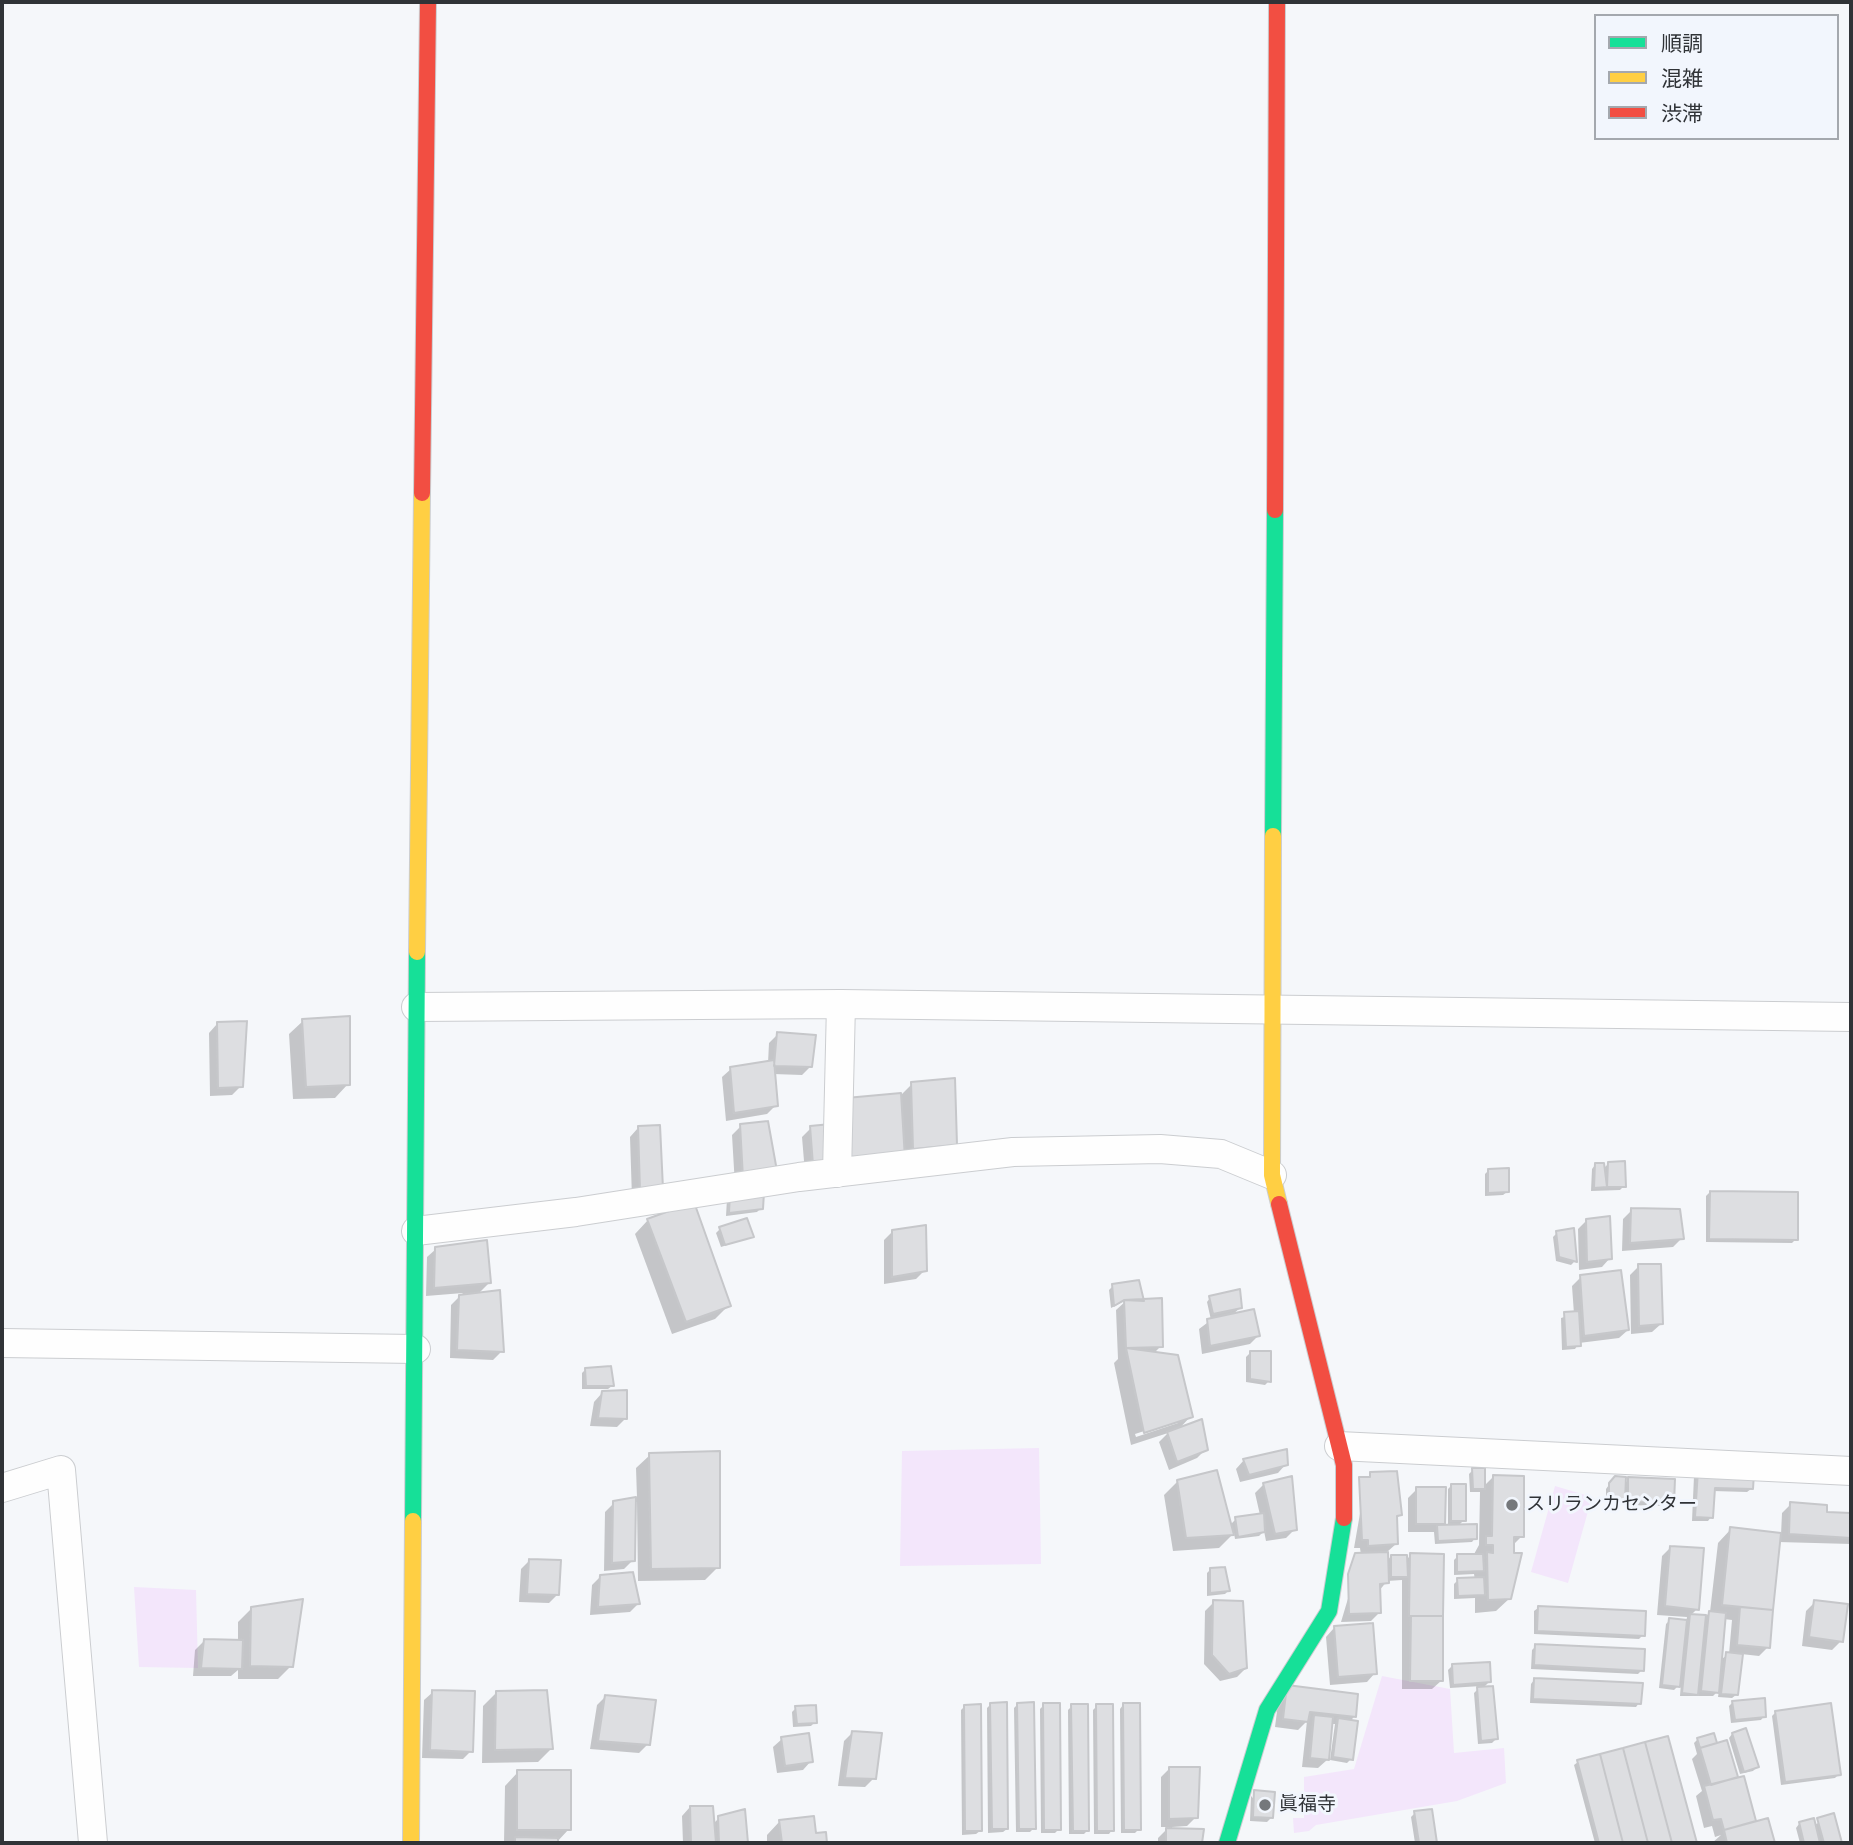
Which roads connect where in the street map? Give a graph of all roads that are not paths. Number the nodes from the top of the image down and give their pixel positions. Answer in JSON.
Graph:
{"nodes":[{"id":1,"x":428,"y":2,"type":"edge"},
{"id":2,"x":1278,"y":2,"type":"edge"},
{"id":3,"x":841,"y":1004,"type":"junction"},
{"id":4,"x":416,"y":1007,"type":"junction"},
{"id":5,"x":1274,"y":1011,"type":"junction"},
{"id":6,"x":1851,"y":1017,"type":"edge"},
{"id":7,"x":837,"y":1172,"type":"junction"},
{"id":8,"x":1272,"y":1175,"type":"junction"},
{"id":9,"x":416,"y":1231,"type":"junction"},
{"id":10,"x":2,"y":1343,"type":"edge"},
{"id":11,"x":416,"y":1349,"type":"junction"},
{"id":12,"x":1339,"y":1446,"type":"junction"},
{"id":13,"x":1851,"y":1471,"type":"edge"},
{"id":14,"x":2,"y":1488,"type":"edge"},
{"id":15,"x":93,"y":1843,"type":"edge"},
{"id":16,"x":411,"y":1843,"type":"edge"},
{"id":17,"x":1227,"y":1843,"type":"edge"}],
"edges":[{"from":1,"to":4,"type":"street"},
{"from":2,"to":5,"type":"street"},
{"from":3,"to":4,"type":"street"},
{"from":3,"to":5,"type":"street"},
{"from":3,"to":7,"type":"street"},
{"from":4,"to":9,"type":"street"},
{"from":5,"to":6,"type":"street"},
{"from":5,"to":8,"type":"street"},
{"from":7,"to":8,"type":"street"},
{"from":7,"to":9,"type":"street"},
{"from":8,"to":12,"type":"street"},
{"from":9,"to":11,"type":"street"},
{"from":10,"to":11,"type":"street"},
{"from":11,"to":16,"type":"street"},
{"from":12,"to":13,"type":"street"},
{"from":12,"to":17,"type":"street"},
{"from":14,"to":15,"type":"street"}]}
